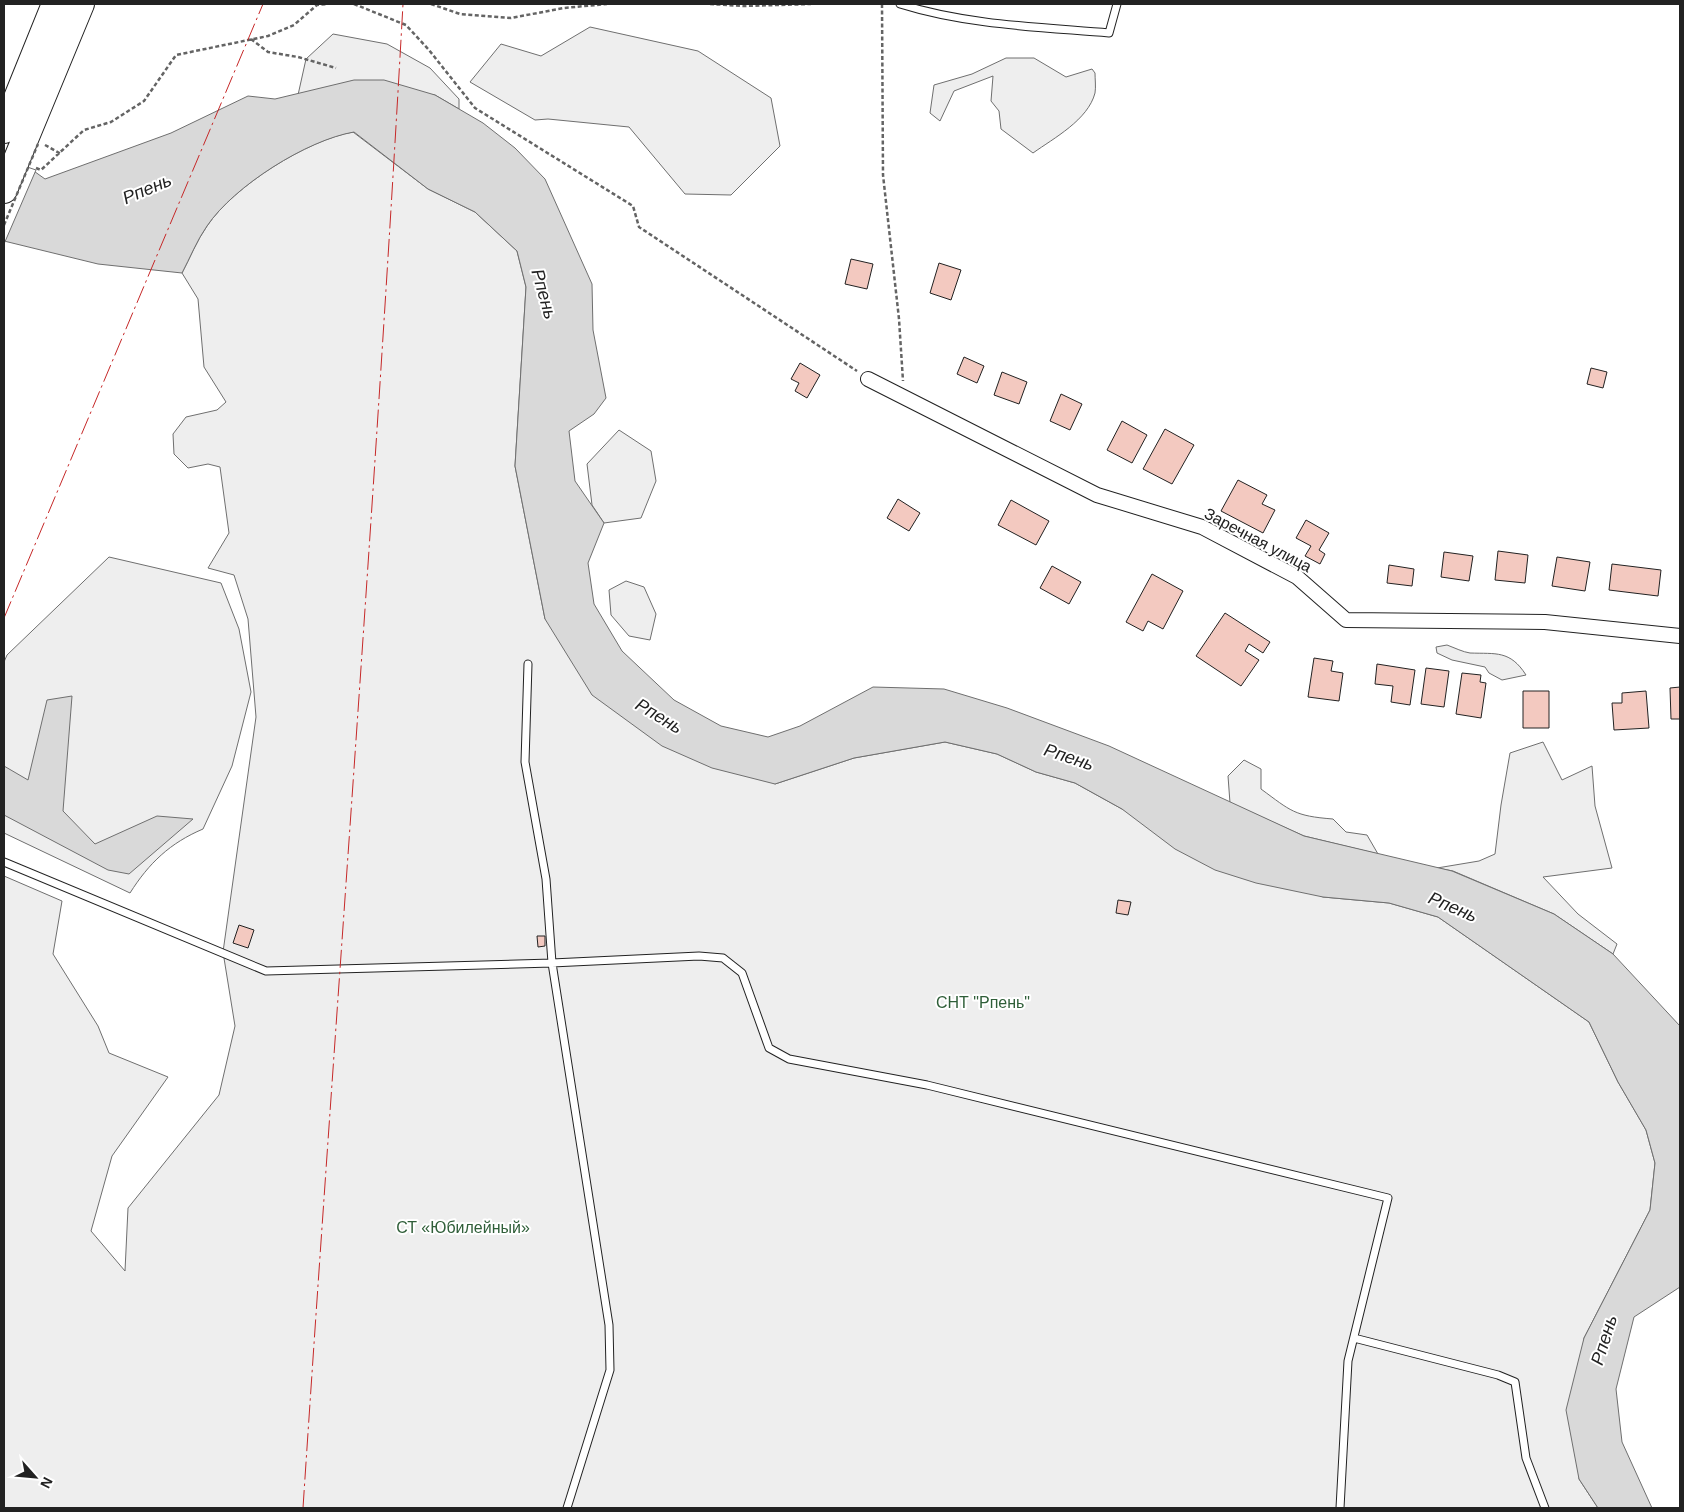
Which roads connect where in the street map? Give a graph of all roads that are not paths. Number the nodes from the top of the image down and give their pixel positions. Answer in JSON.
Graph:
{"nodes":[{"id":1,"x":55,"y":4,"type":"edge"},
{"id":2,"x":81,"y":4,"type":"edge"},
{"id":3,"x":900,"y":4,"type":"edge"},
{"id":4,"x":1117,"y":4,"type":"edge"},
{"id":5,"x":22,"y":137,"type":"edge"},
{"id":6,"x":4,"y":190,"type":"edge"},
{"id":7,"x":868,"y":380,"type":"road end"},
{"id":8,"x":1680,"y":636,"type":"edge"},
{"id":9,"x":528,"y":664,"type":"dead end"},
{"id":10,"x":4,"y":862,"type":"edge"},
{"id":11,"x":552,"y":963,"type":"junction"},
{"id":12,"x":1354,"y":1338,"type":"junction"},
{"id":13,"x":567,"y":1508,"type":"edge"},
{"id":14,"x":1340,"y":1508,"type":"edge"},
{"id":15,"x":1545,"y":1508,"type":"edge"}],
"edges":[{"from":1,"to":5,"type":"highway"},
{"from":2,"to":5,"type":"highway"},
{"from":3,"to":4,"type":"lane"},
{"from":5,"to":6,"type":"highway"},
{"from":7,"to":8,"type":"street","name":"Заречная улица"},
{"from":9,"to":11,"type":"lane"},
{"from":10,"to":11,"type":"lane"},
{"from":11,"to":12,"type":"lane"},
{"from":11,"to":13,"type":"lane"},
{"from":12,"to":14,"type":"lane"},
{"from":12,"to":15,"type":"lane"}]}
